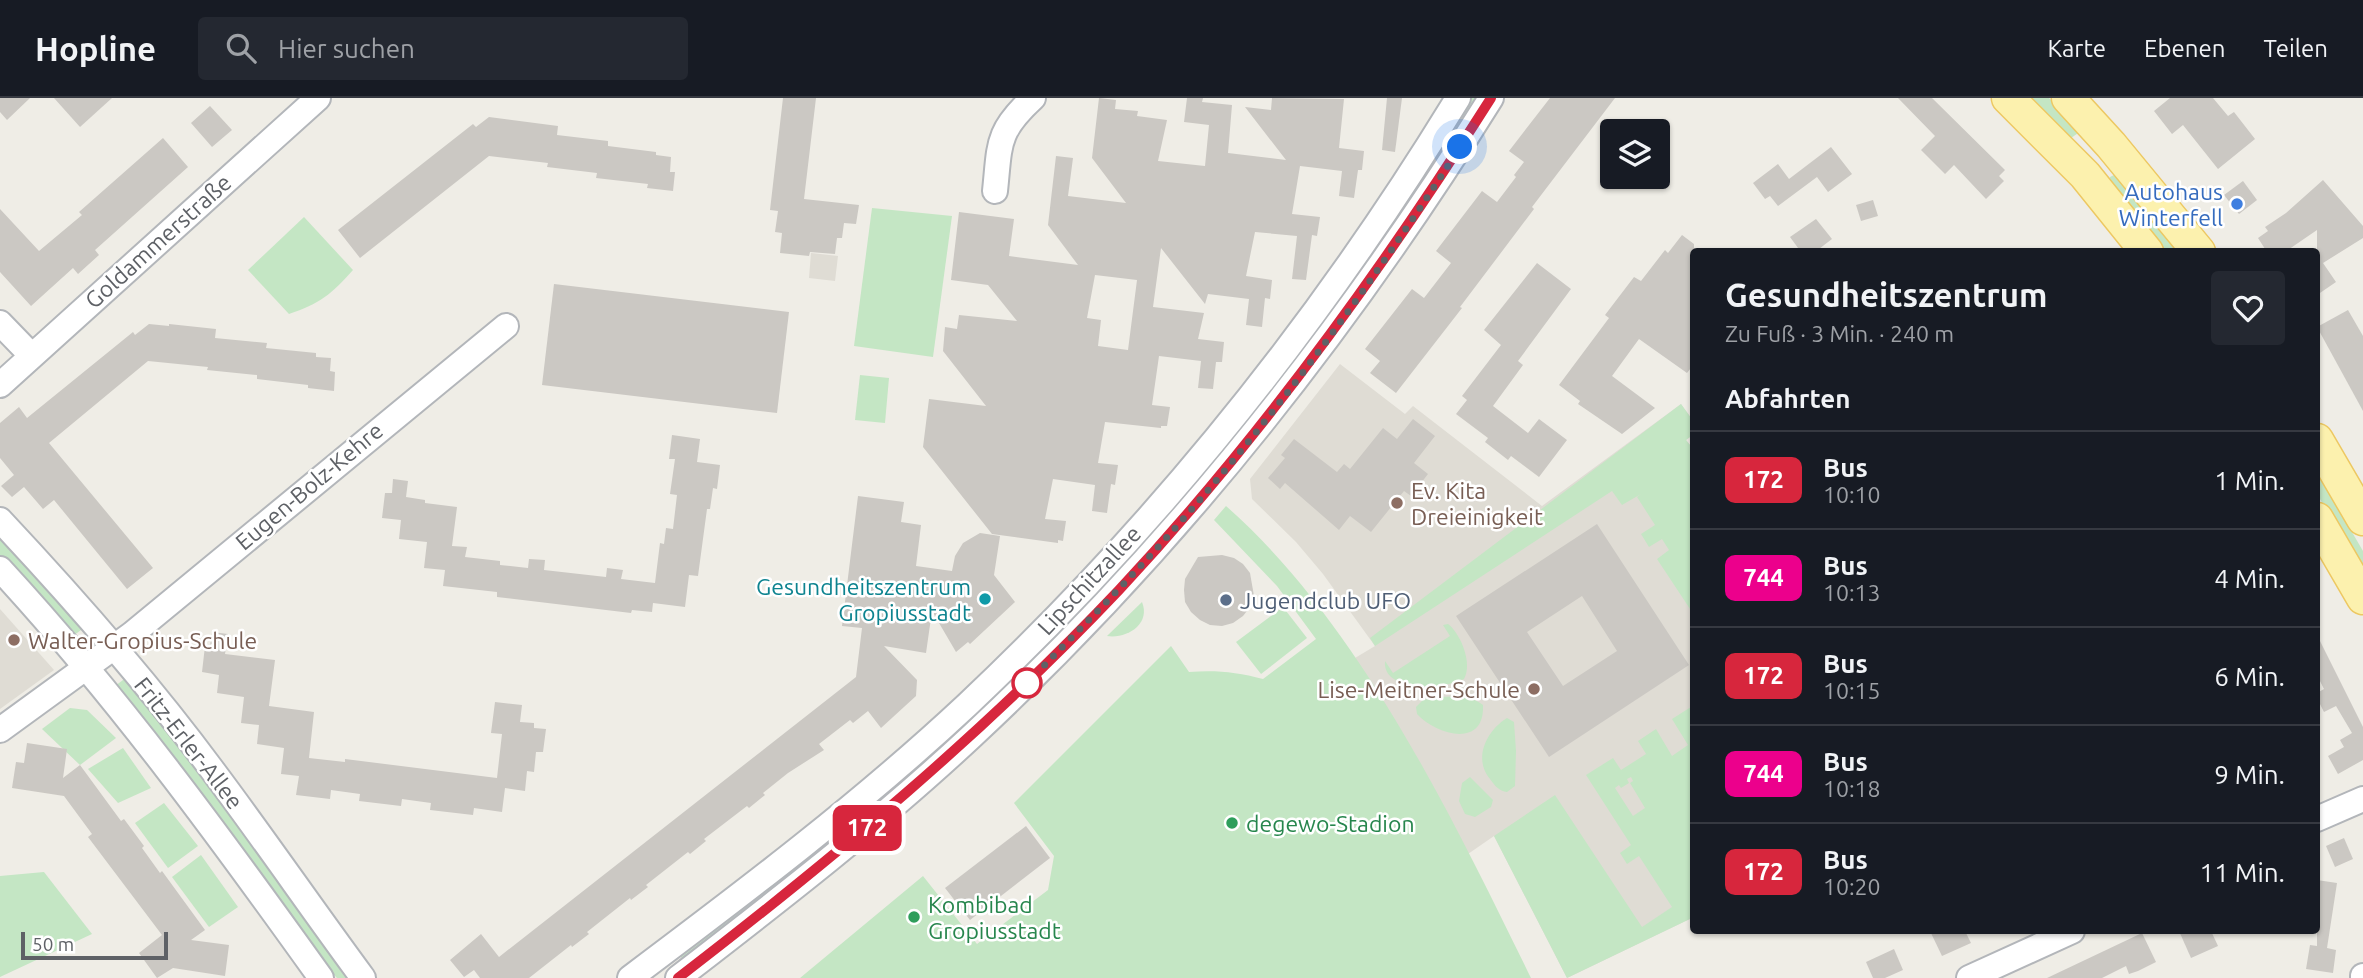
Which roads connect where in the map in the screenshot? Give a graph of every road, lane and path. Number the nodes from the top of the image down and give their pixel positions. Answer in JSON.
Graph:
{"nodes":[{"id":1,"x":1033,"y":98,"type":"edge"},
{"id":2,"x":1458,"y":98,"type":"edge"},
{"id":3,"x":1491,"y":98,"type":"edge"},
{"id":4,"x":2008,"y":98,"type":"edge"},
{"id":5,"x":2068,"y":98,"type":"edge"},
{"id":6,"x":315,"y":99,"type":"edge"},
{"id":7,"x":2116,"y":151,"type":"junction"},
{"id":8,"x":2085,"y":175,"type":"junction"},
{"id":9,"x":995,"y":191,"type":"dead end"},
{"id":10,"x":2144,"y":248,"type":"edge"},
{"id":11,"x":2196,"y":248,"type":"edge"},
{"id":12,"x":0,"y":323,"type":"edge"},
{"id":13,"x":506,"y":326,"type":"dead end"},
{"id":14,"x":31,"y":355,"type":"junction"},
{"id":15,"x":0,"y":385,"type":"edge"},
{"id":16,"x":2320,"y":445,"type":"edge"},
{"id":17,"x":1192,"y":467,"type":"junction"},
{"id":18,"x":1213,"y":484,"type":"junction"},
{"id":19,"x":2363,"y":519,"type":"edge"},
{"id":20,"x":0,"y":520,"type":"edge"},
{"id":21,"x":2320,"y":524,"type":"edge"},
{"id":22,"x":1110,"y":560,"type":"junction"},
{"id":23,"x":0,"y":569,"type":"edge"},
{"id":24,"x":1130,"y":578,"type":"junction"},
{"id":25,"x":2363,"y":598,"type":"edge"},
{"id":26,"x":114,"y":648,"type":"junction"},
{"id":27,"x":86,"y":667,"type":"junction"},
{"id":28,"x":0,"y":730,"type":"edge"},
{"id":29,"x":2363,"y":799,"type":"edge"},
{"id":30,"x":2320,"y":819,"type":"edge"},
{"id":31,"x":2065,"y":934,"type":"edge"},
{"id":32,"x":662,"y":969,"type":"edge"},
{"id":33,"x":321,"y":978,"type":"edge"},
{"id":34,"x":363,"y":978,"type":"edge"},
{"id":35,"x":630,"y":978,"type":"edge"},
{"id":36,"x":678,"y":978,"type":"edge"},
{"id":37,"x":1969,"y":978,"type":"edge"}],
"edges":[{"from":1,"to":9,"type":"street"},
{"from":2,"to":17,"type":"street","name":"Lipschitzallee"},
{"from":3,"to":18,"type":"street","name":"Lipschitzallee"},
{"from":4,"to":8,"type":"main road"},
{"from":5,"to":7,"type":"main road"},
{"from":6,"to":14,"type":"street","name":"Goldammerstraße"},
{"from":7,"to":8,"type":"main road"},
{"from":7,"to":11,"type":"main road"},
{"from":8,"to":10,"type":"main road"},
{"from":12,"to":14,"type":"street"},
{"from":13,"to":26,"type":"street","name":"Eugen-Bolz-Kehre"},
{"from":14,"to":15,"type":"street","name":"Goldammerstraße"},
{"from":16,"to":19,"type":"main road"},
{"from":17,"to":18,"type":"street"},
{"from":17,"to":22,"type":"street","name":"Lipschitzallee"},
{"from":18,"to":24,"type":"street","name":"Lipschitzallee"},
{"from":20,"to":26,"type":"street","name":"Fritz-Erler-Allee"},
{"from":21,"to":25,"type":"main road"},
{"from":22,"to":24,"type":"street"},
{"from":22,"to":32,"type":"street","name":"Lipschitzallee"},
{"from":23,"to":27,"type":"street","name":"Fritz-Erler-Allee"},
{"from":24,"to":36,"type":"street","name":"Lipschitzallee"},
{"from":26,"to":27,"type":"street","name":"Eugen-Bolz-Kehre"},
{"from":26,"to":34,"type":"street","name":"Fritz-Erler-Allee"},
{"from":27,"to":28,"type":"street","name":"Eugen-Bolz-Kehre"},
{"from":27,"to":33,"type":"street","name":"Fritz-Erler-Allee"},
{"from":29,"to":30,"type":"street"},
{"from":31,"to":37,"type":"street"},
{"from":32,"to":35,"type":"street","name":"Lipschitzallee"}]}
